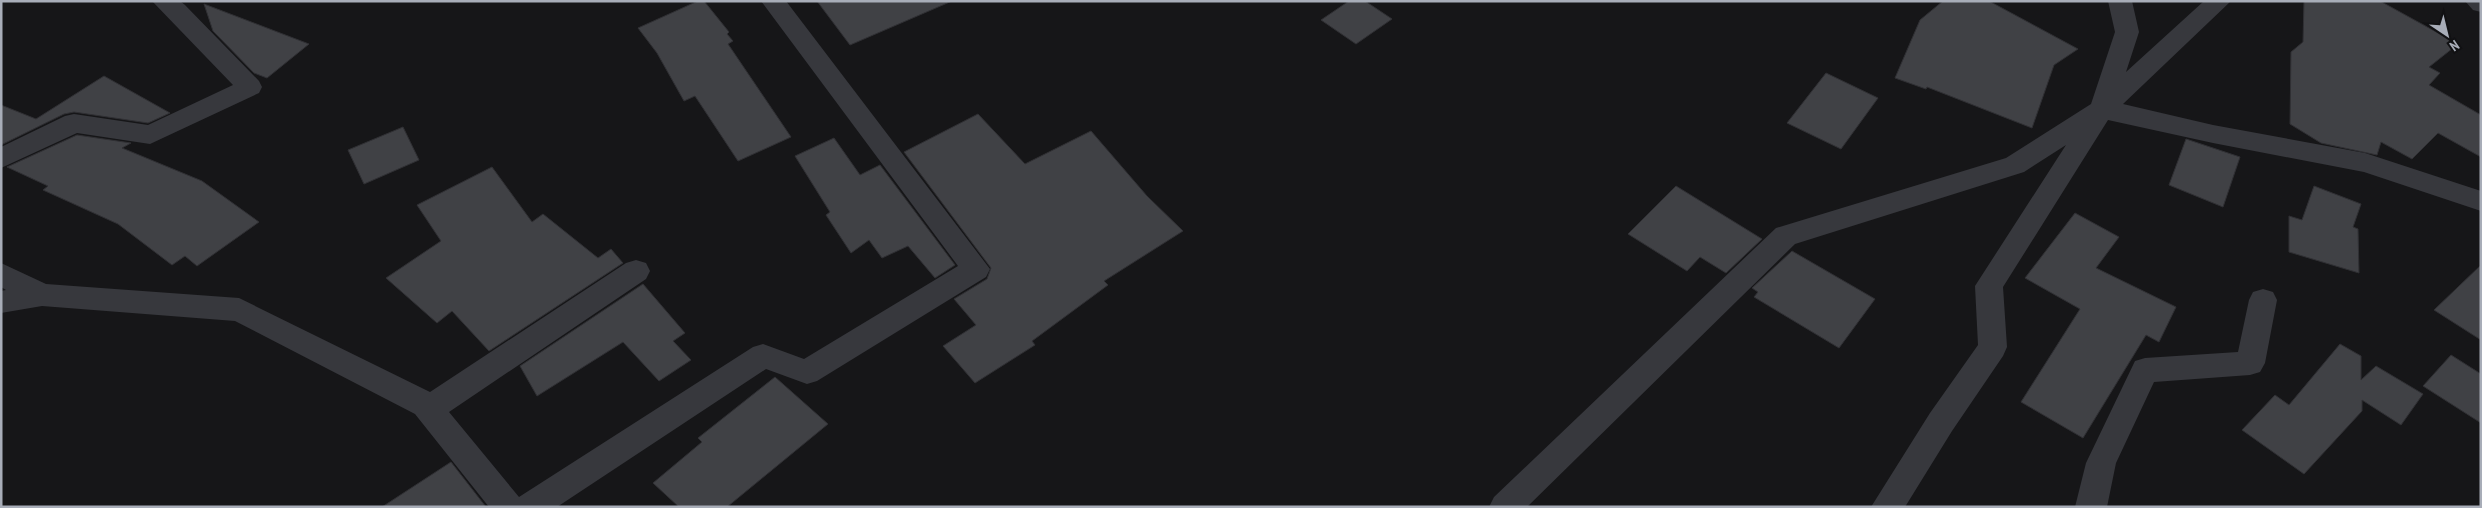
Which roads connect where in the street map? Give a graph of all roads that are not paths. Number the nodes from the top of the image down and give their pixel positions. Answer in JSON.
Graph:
{"nodes":[{"id":1,"x":164,"y":1,"type":"edge"},
{"id":2,"x":773,"y":1,"type":"edge"},
{"id":3,"x":2120,"y":1,"type":"edge"},
{"id":4,"x":2220,"y":1,"type":"edge"},
{"id":5,"x":2478,"y":1,"type":"edge"},
{"id":6,"x":2481,"y":4,"type":"edge"},
{"id":7,"x":2102,"y":109,"type":"junction"},
{"id":8,"x":1,"y":158,"type":"edge"},
{"id":9,"x":2481,"y":201,"type":"edge"},
{"id":10,"x":636,"y":271,"type":"dead end"},
{"id":11,"x":1,"y":274,"type":"edge"},
{"id":12,"x":42,"y":295,"type":"junction"},
{"id":13,"x":2263,"y":300,"type":"dead end"},
{"id":14,"x":1,"y":302,"type":"edge"},
{"id":15,"x":429,"y":409,"type":"junction"},
{"id":16,"x":508,"y":507,"type":"edge"},
{"id":17,"x":530,"y":507,"type":"edge"},
{"id":18,"x":1505,"y":507,"type":"edge"},
{"id":19,"x":1887,"y":507,"type":"edge"},
{"id":20,"x":2091,"y":507,"type":"edge"}],
"edges":[{"from":1,"to":8,"type":"street"},
{"from":2,"to":17,"type":"street"},
{"from":3,"to":7,"type":"street"},
{"from":4,"to":7,"type":"street"},
{"from":5,"to":6,"type":"street"},
{"from":7,"to":9,"type":"street"},
{"from":7,"to":18,"type":"street"},
{"from":7,"to":19,"type":"street"},
{"from":10,"to":15,"type":"street"},
{"from":11,"to":12,"type":"street"},
{"from":12,"to":14,"type":"street"},
{"from":12,"to":15,"type":"street"},
{"from":13,"to":20,"type":"street"},
{"from":15,"to":16,"type":"street"}]}
